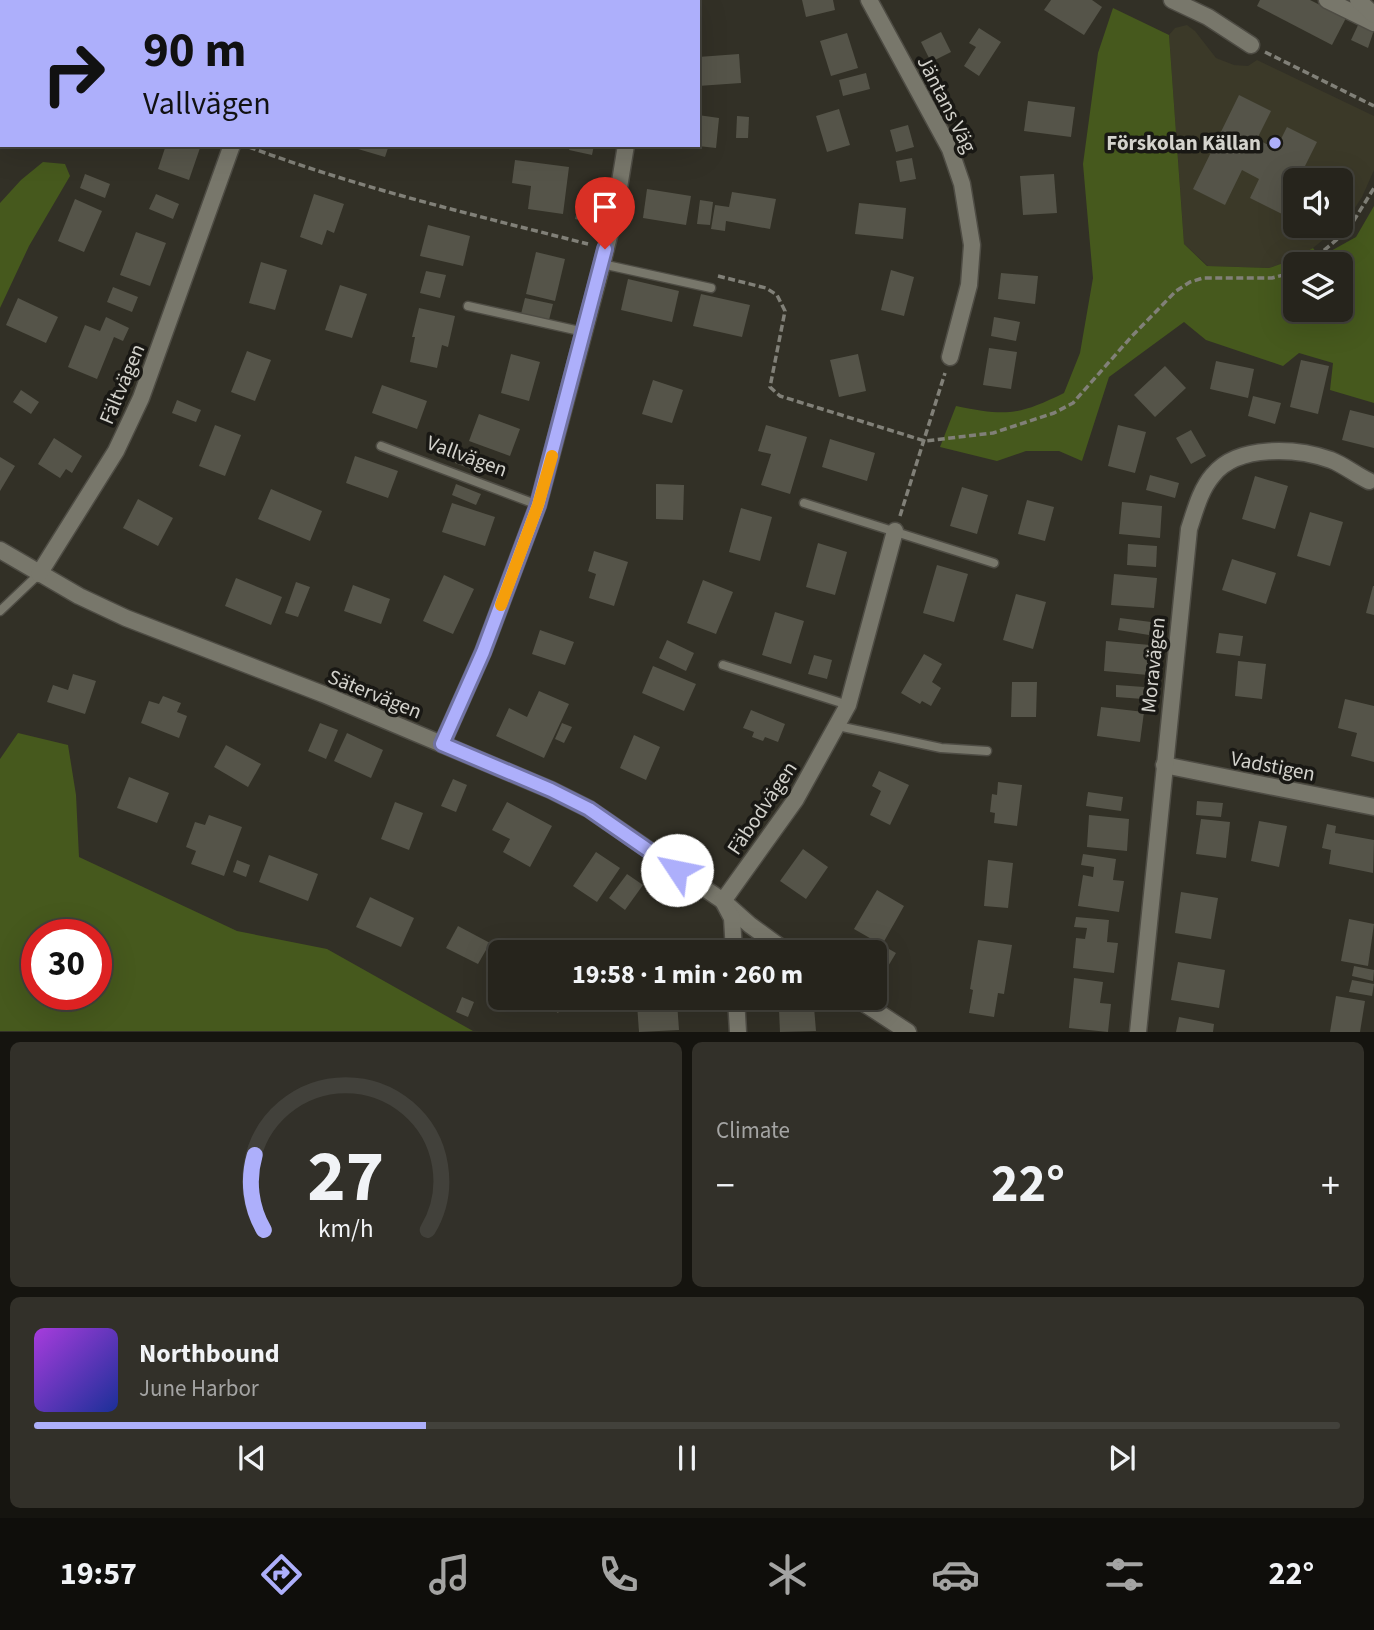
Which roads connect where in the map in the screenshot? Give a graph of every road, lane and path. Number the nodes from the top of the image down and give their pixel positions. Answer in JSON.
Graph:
{"nodes":[{"id":1,"x":869,"y":0,"type":"edge"},
{"id":2,"x":1172,"y":0,"type":"edge"},
{"id":3,"x":1327,"y":0,"type":"edge"},
{"id":4,"x":1358,"y":0,"type":"edge"},
{"id":5,"x":1374,"y":15,"type":"edge"},
{"id":6,"x":1374,"y":23,"type":"edge"},
{"id":7,"x":1251,"y":45,"type":"joint"},
{"id":8,"x":1374,"y":106,"type":"edge"},
{"id":9,"x":231,"y":147,"type":"edge"},
{"id":10,"x":249,"y":147,"type":"edge"},
{"id":11,"x":626,"y":147,"type":"edge"},
{"id":12,"x":1374,"y":188,"type":"edge"},
{"id":13,"x":1322,"y":252,"type":"edge"},
{"id":14,"x":603,"y":257,"type":"junction"},
{"id":15,"x":1283,"y":275,"type":"edge"},
{"id":16,"x":718,"y":276,"type":"dead end"},
{"id":17,"x":711,"y":288,"type":"dead end"},
{"id":18,"x":468,"y":306,"type":"dead end"},
{"id":19,"x":585,"y":332,"type":"junction"},
{"id":20,"x":950,"y":357,"type":"joint"},
{"id":21,"x":925,"y":441,"type":"junction"},
{"id":22,"x":382,"y":446,"type":"dead end"},
{"id":23,"x":1368,"y":481,"type":"dead end"},
{"id":24,"x":804,"y":503,"type":"dead end"},
{"id":25,"x":538,"y":505,"type":"junction"},
{"id":26,"x":895,"y":531,"type":"junction"},
{"id":27,"x":0,"y":550,"type":"edge"},
{"id":28,"x":994,"y":563,"type":"dead end"},
{"id":29,"x":39,"y":574,"type":"junction"},
{"id":30,"x":0,"y":611,"type":"edge"},
{"id":31,"x":723,"y":664,"type":"dead end"},
{"id":32,"x":848,"y":705,"type":"junction"},
{"id":33,"x":838,"y":726,"type":"junction"},
{"id":34,"x":442,"y":744,"type":"junction"},
{"id":35,"x":987,"y":751,"type":"dead end"},
{"id":36,"x":1164,"y":765,"type":"junction"},
{"id":37,"x":1374,"y":807,"type":"edge"},
{"id":38,"x":723,"y":901,"type":"junction"},
{"id":39,"x":733,"y":940,"type":"edge"},
{"id":40,"x":771,"y":940,"type":"edge"},
{"id":41,"x":737,"y":1010,"type":"edge"},
{"id":42,"x":875,"y":1010,"type":"edge"},
{"id":43,"x":738,"y":1031,"type":"edge"},
{"id":44,"x":908,"y":1031,"type":"edge"},
{"id":45,"x":1138,"y":1031,"type":"edge"}],
"edges":[{"from":1,"to":20,"type":"street","name":"Jäntans Väg"},
{"from":2,"to":7,"type":"street"},
{"from":3,"to":6,"type":"street"},
{"from":4,"to":5,"type":"street"},
{"from":7,"to":8,"type":"path"},
{"from":9,"to":29,"type":"street","name":"Fältvägen"},
{"from":10,"to":14,"type":"path"},
{"from":11,"to":14,"type":"street"},
{"from":12,"to":13,"type":"path"},
{"from":14,"to":17,"type":"lane"},
{"from":14,"to":19,"type":"street"},
{"from":15,"to":21,"type":"path"},
{"from":16,"to":21,"type":"path"},
{"from":18,"to":19,"type":"lane"},
{"from":19,"to":25,"type":"street"},
{"from":20,"to":21,"type":"path"},
{"from":21,"to":26,"type":"path"},
{"from":22,"to":25,"type":"lane","name":"Vallvägen"},
{"from":23,"to":36,"type":"street","name":"Moravägen"},
{"from":24,"to":26,"type":"lane"},
{"from":25,"to":34,"type":"street"},
{"from":26,"to":28,"type":"lane"},
{"from":26,"to":32,"type":"street","name":"Fäbodvägen"},
{"from":27,"to":29,"type":"street","name":"Sätervägen"},
{"from":29,"to":30,"type":"lane","name":"Fältvägen"},
{"from":29,"to":34,"type":"street","name":"Sätervägen"},
{"from":31,"to":32,"type":"lane"},
{"from":32,"to":33,"type":"street","name":"Fäbodvägen"},
{"from":33,"to":35,"type":"lane"},
{"from":33,"to":38,"type":"street","name":"Fäbodvägen"},
{"from":34,"to":38,"type":"street","name":"Sätervägen"},
{"from":36,"to":37,"type":"street","name":"Vadstigen"},
{"from":36,"to":45,"type":"street","name":"Moravägen"},
{"from":38,"to":39,"type":"street"},
{"from":38,"to":40,"type":"street","name":"Sätervägen"},
{"from":41,"to":43,"type":"street"},
{"from":42,"to":44,"type":"street"}]}
